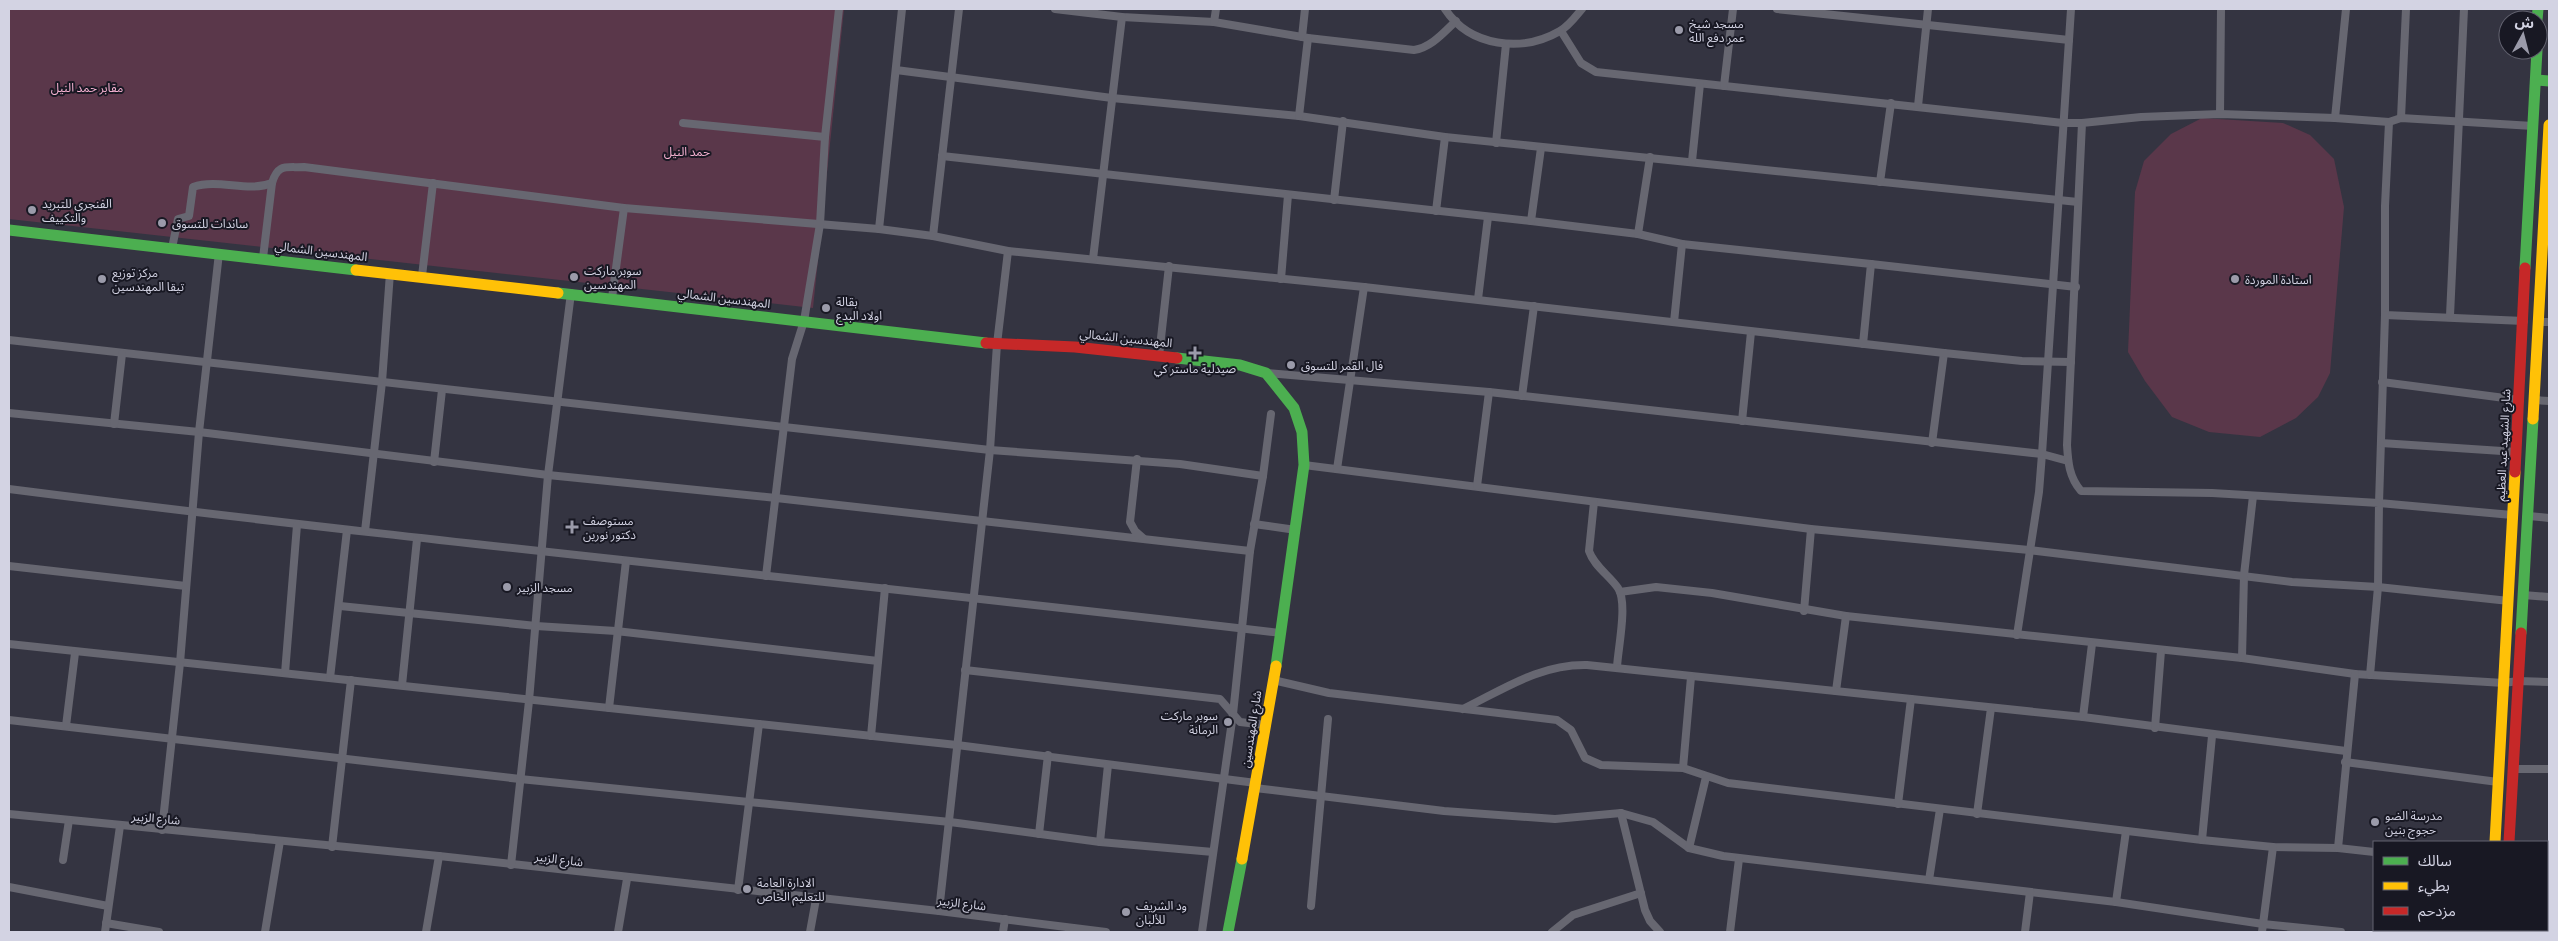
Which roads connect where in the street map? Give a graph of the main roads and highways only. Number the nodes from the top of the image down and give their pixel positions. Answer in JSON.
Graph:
{"nodes":[{"id":1,"x":2537,"y":60,"type":"edge"},
{"id":2,"x":2536,"y":80,"type":"junction"},
{"id":3,"x":2549,"y":81,"type":"edge"},
{"id":4,"x":2549,"y":125,"type":"edge"},
{"id":5,"x":9,"y":230,"type":"edge"},
{"id":6,"x":2531,"y":445,"type":"junction"},
{"id":7,"x":2517,"y":448,"type":"junction"},
{"id":8,"x":1296,"y":530,"type":"joint"},
{"id":9,"x":2495,"y":841,"type":"edge"},
{"id":10,"x":2509,"y":841,"type":"edge"},
{"id":11,"x":1228,"y":932,"type":"edge"}],
"edges":[{"from":1,"to":2,"type":"main road","name":"شارع الشهيد عبد العظيم"},
{"from":2,"to":3,"type":"main road"},
{"from":2,"to":7,"type":"main road","name":"شارع الشهيد عبد العظيم"},
{"from":4,"to":6,"type":"main road"},
{"from":5,"to":8,"type":"main road","name":"المهندسين الشمالي"},
{"from":6,"to":7,"type":"main road"},
{"from":6,"to":10,"type":"main road"},
{"from":7,"to":9,"type":"main road","name":"شارع الشهيد عبد العظيم"},
{"from":8,"to":11,"type":"main road","name":"شارع المهندسين"}]}
